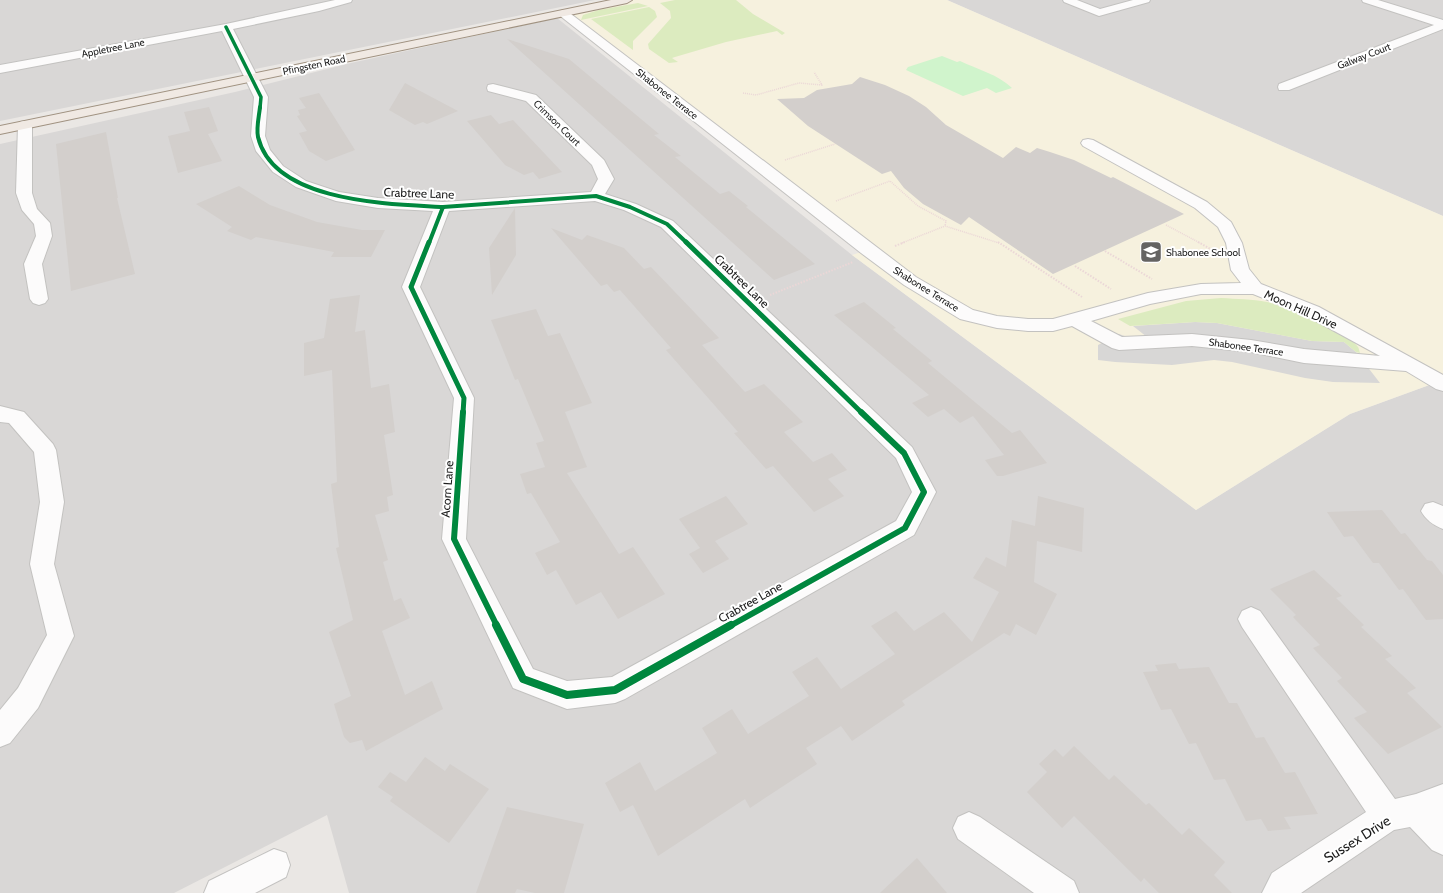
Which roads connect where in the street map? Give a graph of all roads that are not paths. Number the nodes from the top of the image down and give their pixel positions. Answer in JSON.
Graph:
{"nodes":[{"id":1,"x":347,"y":0,"type":"edge"},
{"id":2,"x":627,"y":0,"type":"edge"},
{"id":3,"x":1068,"y":0,"type":"edge"},
{"id":4,"x":1145,"y":0,"type":"edge"},
{"id":5,"x":1367,"y":0,"type":"edge"},
{"id":6,"x":563,"y":13,"type":"junction"},
{"id":7,"x":1443,"y":24,"type":"edge"},
{"id":8,"x":226,"y":27,"type":"junction"},
{"id":9,"x":0,"y":69,"type":"edge"},
{"id":10,"x":252,"y":78,"type":"junction"},
{"id":11,"x":1284,"y":87,"type":"dead end"},
{"id":12,"x":493,"y":88,"type":"dead end"},
{"id":13,"x":25,"y":125,"type":"junction"},
{"id":14,"x":0,"y":130,"type":"edge"},
{"id":15,"x":1088,"y":143,"type":"dead end"},
{"id":16,"x":596,"y":196,"type":"junction"},
{"id":17,"x":442,"y":207,"type":"junction"},
{"id":18,"x":1255,"y":288,"type":"junction"},
{"id":19,"x":39,"y":299,"type":"dead end"},
{"id":20,"x":1076,"y":320,"type":"junction"},
{"id":21,"x":1412,"y":366,"type":"junction"},
{"id":22,"x":1443,"y":384,"type":"edge"},
{"id":23,"x":0,"y":414,"type":"edge"},
{"id":24,"x":1251,"y":619,"type":"dead end"},
{"id":25,"x":615,"y":690,"type":"joint"},
{"id":26,"x":0,"y":733,"type":"edge"},
{"id":27,"x":1416,"y":809,"type":"edge"},
{"id":28,"x":969,"y":828,"type":"dead end"},
{"id":29,"x":1443,"y":839,"type":"edge"},
{"id":30,"x":274,"y":865,"type":"dead end"},
{"id":31,"x":221,"y":893,"type":"edge"},
{"id":32,"x":1062,"y":893,"type":"edge"},
{"id":33,"x":1279,"y":893,"type":"edge"}],
"edges":[{"from":1,"to":8,"type":"street"},
{"from":2,"to":6,"type":"main road","name":"Pfingsten Road"},
{"from":3,"to":4,"type":"street"},
{"from":5,"to":7,"type":"street"},
{"from":6,"to":10,"type":"main road","name":"Pfingsten Road"},
{"from":6,"to":20,"type":"street","name":"Shabonee Terrace"},
{"from":7,"to":11,"type":"street","name":"Galway Court"},
{"from":8,"to":9,"type":"street","name":"Appletree Lane"},
{"from":8,"to":10,"type":"street","name":"Crabtree Lane"},
{"from":10,"to":13,"type":"main road","name":"Pfingsten Road"},
{"from":10,"to":17,"type":"street","name":"Crabtree Lane"},
{"from":12,"to":16,"type":"street","name":"Crimson Court"},
{"from":13,"to":14,"type":"main road","name":"Pfingsten Road"},
{"from":13,"to":19,"type":"street"},
{"from":15,"to":18,"type":"street"},
{"from":16,"to":17,"type":"street","name":"Crabtree Lane"},
{"from":16,"to":25,"type":"street","name":"Crabtree Lane"},
{"from":17,"to":25,"type":"street","name":"Acorn Lane"},
{"from":18,"to":20,"type":"street","name":"Moon Hill Drive"},
{"from":18,"to":21,"type":"street","name":"Moon Hill Drive"},
{"from":20,"to":21,"type":"street","name":"Shabonee Terrace"},
{"from":21,"to":22,"type":"street","name":"Moon Hill Drive"},
{"from":23,"to":26,"type":"street"},
{"from":24,"to":27,"type":"street"},
{"from":27,"to":29,"type":"street"},
{"from":27,"to":33,"type":"street","name":"Sussex Drive"},
{"from":28,"to":32,"type":"street"},
{"from":30,"to":31,"type":"street"}]}
